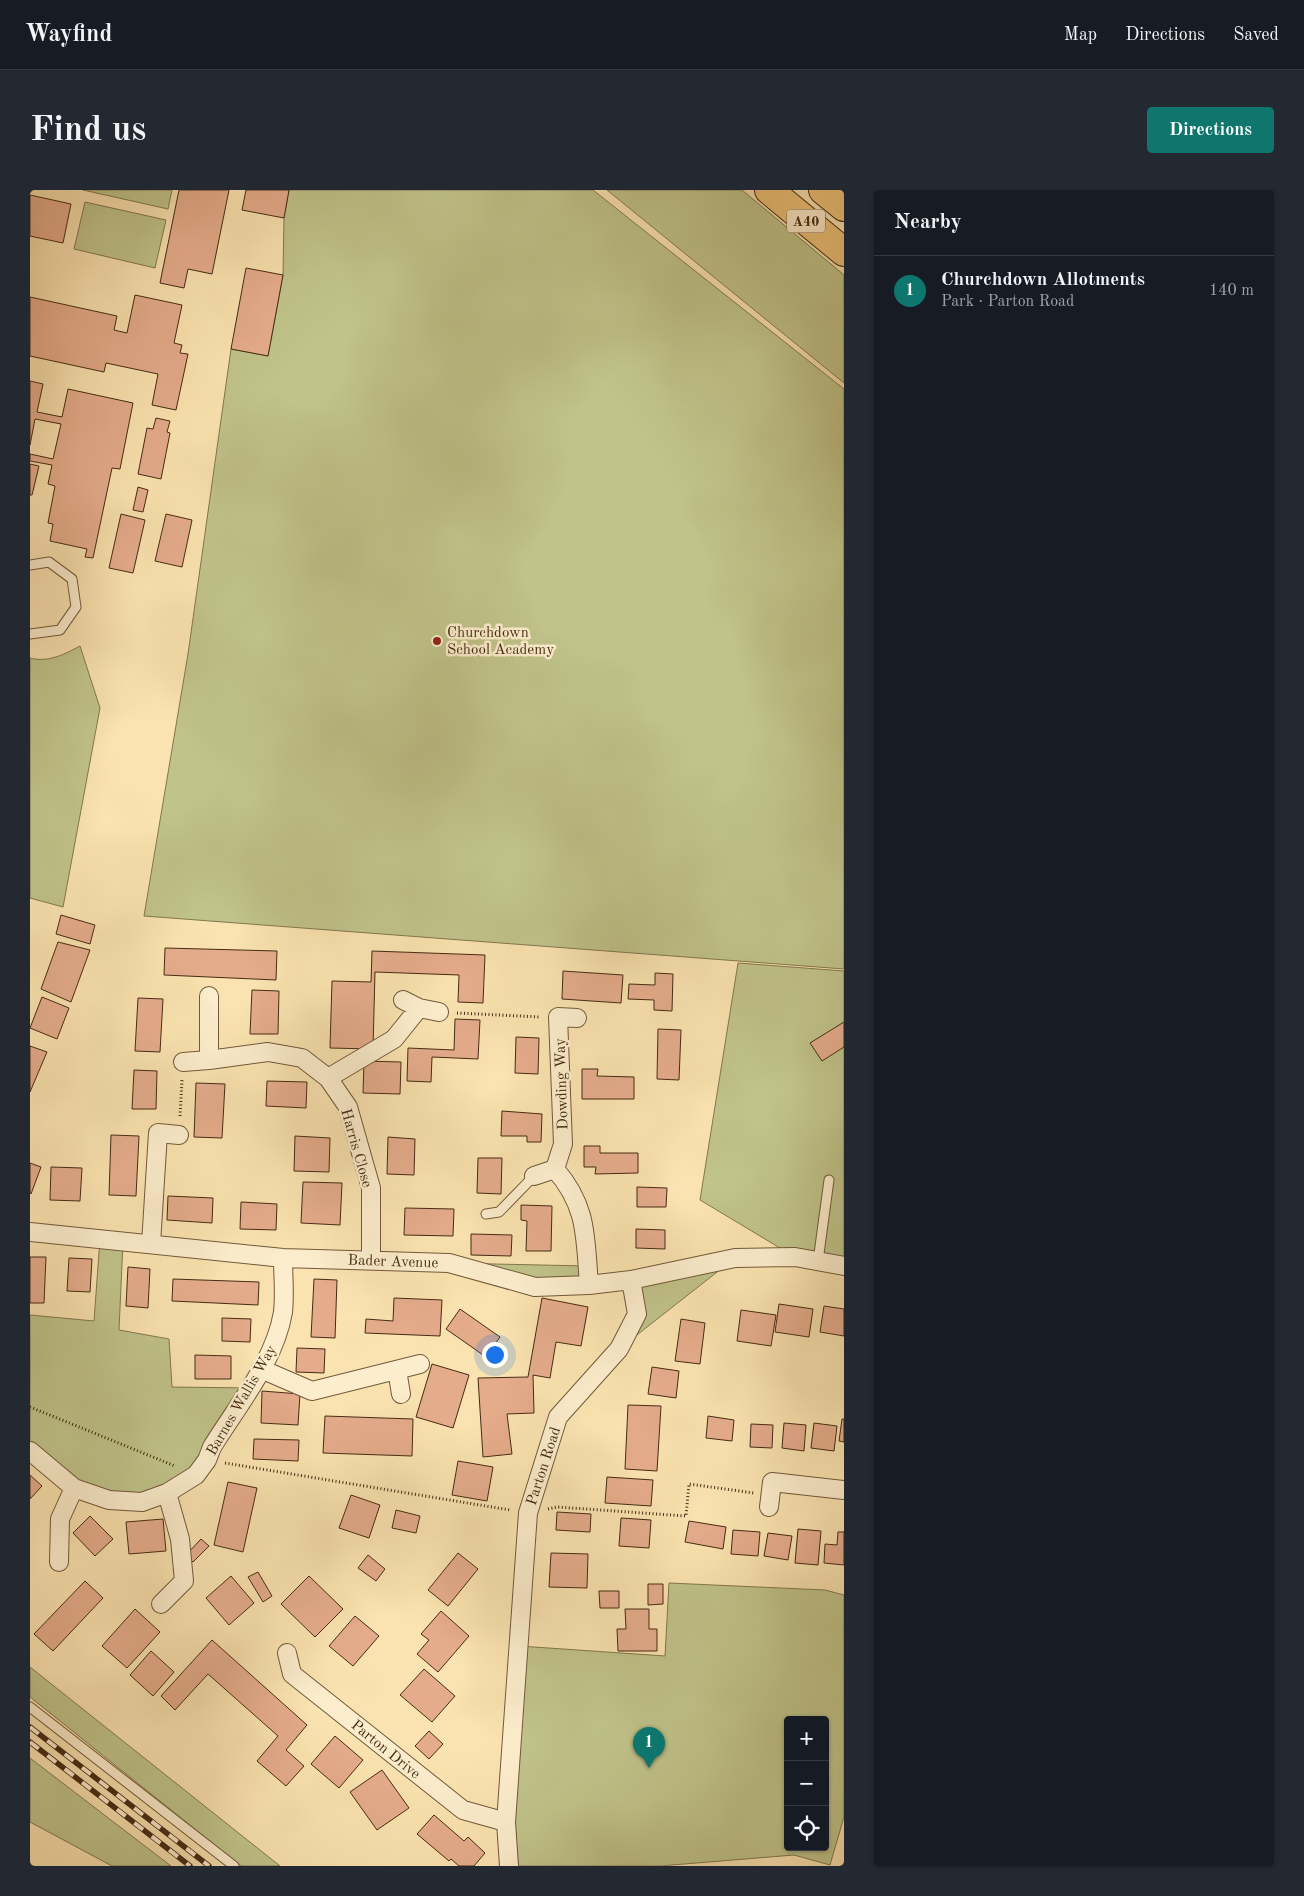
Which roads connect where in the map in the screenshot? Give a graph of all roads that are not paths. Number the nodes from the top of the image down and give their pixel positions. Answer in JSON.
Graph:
{"nodes":[{"id":1,"x":769,"y":190,"type":"edge"},
{"id":2,"x":823,"y":190,"type":"edge"},
{"id":3,"x":844,"y":207,"type":"edge"},
{"id":4,"x":844,"y":252,"type":"edge"},
{"id":5,"x":30,"y":565,"type":"edge"},
{"id":6,"x":30,"y":634,"type":"edge"},
{"id":7,"x":210,"y":996,"type":"dead end"},
{"id":8,"x":440,"y":1012,"type":"road end"},
{"id":9,"x":577,"y":1018,"type":"dead end"},
{"id":10,"x":209,"y":1060,"type":"junction"},
{"id":11,"x":183,"y":1062,"type":"road end"},
{"id":12,"x":328,"y":1078,"type":"junction"},
{"id":13,"x":179,"y":1135,"type":"road end"},
{"id":14,"x":555,"y":1168,"type":"junction"},
{"id":15,"x":534,"y":1176,"type":"joint"},
{"id":16,"x":829,"y":1180,"type":"dead end"},
{"id":17,"x":486,"y":1214,"type":"dead end"},
{"id":18,"x":30,"y":1232,"type":"edge"},
{"id":19,"x":152,"y":1244,"type":"junction"},
{"id":20,"x":283,"y":1258,"type":"junction"},
{"id":21,"x":371,"y":1260,"type":"junction"},
{"id":22,"x":818,"y":1261,"type":"junction"},
{"id":23,"x":844,"y":1266,"type":"edge"},
{"id":24,"x":631,"y":1280,"type":"junction"},
{"id":25,"x":589,"y":1285,"type":"junction"},
{"id":26,"x":420,"y":1364,"type":"dead end"},
{"id":27,"x":261,"y":1369,"type":"junction"},
{"id":28,"x":397,"y":1370,"type":"junction"},
{"id":29,"x":401,"y":1394,"type":"dead end"},
{"id":30,"x":30,"y":1451,"type":"edge"},
{"id":31,"x":74,"y":1488,"type":"junction"},
{"id":32,"x":844,"y":1490,"type":"edge"},
{"id":33,"x":167,"y":1494,"type":"junction"},
{"id":34,"x":770,"y":1501,"type":"road end"},
{"id":35,"x":58,"y":1562,"type":"dead end"},
{"id":36,"x":161,"y":1604,"type":"dead end"},
{"id":37,"x":287,"y":1653,"type":"dead end"},
{"id":38,"x":30,"y":1707,"type":"edge"},
{"id":39,"x":506,"y":1822,"type":"junction"},
{"id":40,"x":234,"y":1866,"type":"edge"},
{"id":41,"x":509,"y":1866,"type":"edge"}],
"edges":[{"from":1,"to":4,"type":"highway","number":"A40"},
{"from":2,"to":3,"type":"highway","number":"A40"},
{"from":5,"to":6,"type":"lane"},
{"from":7,"to":10,"type":"street"},
{"from":8,"to":12,"type":"street"},
{"from":9,"to":14,"type":"street","name":"Dowding Way"},
{"from":10,"to":11,"type":"street","name":"Harris Close"},
{"from":10,"to":12,"type":"street","name":"Harris Close"},
{"from":12,"to":21,"type":"street","name":"Harris Close"},
{"from":13,"to":19,"type":"street"},
{"from":14,"to":15,"type":"street"},
{"from":14,"to":25,"type":"street"},
{"from":15,"to":17,"type":"lane"},
{"from":16,"to":22,"type":"lane"},
{"from":18,"to":19,"type":"street","name":"Bader Avenue"},
{"from":19,"to":20,"type":"street","name":"Bader Avenue"},
{"from":20,"to":21,"type":"street","name":"Bader Avenue"},
{"from":20,"to":27,"type":"street","name":"Barnes Wallis Way"},
{"from":21,"to":25,"type":"street","name":"Bader Avenue"},
{"from":22,"to":23,"type":"street"},
{"from":22,"to":24,"type":"street"},
{"from":24,"to":25,"type":"street","name":"Bader Avenue"},
{"from":24,"to":39,"type":"street","name":"Parton Road"},
{"from":26,"to":28,"type":"street"},
{"from":27,"to":28,"type":"street"},
{"from":27,"to":33,"type":"street","name":"Barnes Wallis Way"},
{"from":28,"to":29,"type":"street"},
{"from":30,"to":31,"type":"street","name":"Barnes Wallis Way"},
{"from":31,"to":33,"type":"street","name":"Barnes Wallis Way"},
{"from":31,"to":35,"type":"street"},
{"from":32,"to":34,"type":"street"},
{"from":33,"to":36,"type":"street"},
{"from":37,"to":39,"type":"street","name":"Parton Drive"},
{"from":38,"to":40,"type":"lane"},
{"from":39,"to":41,"type":"street","name":"Parton Road"}]}
